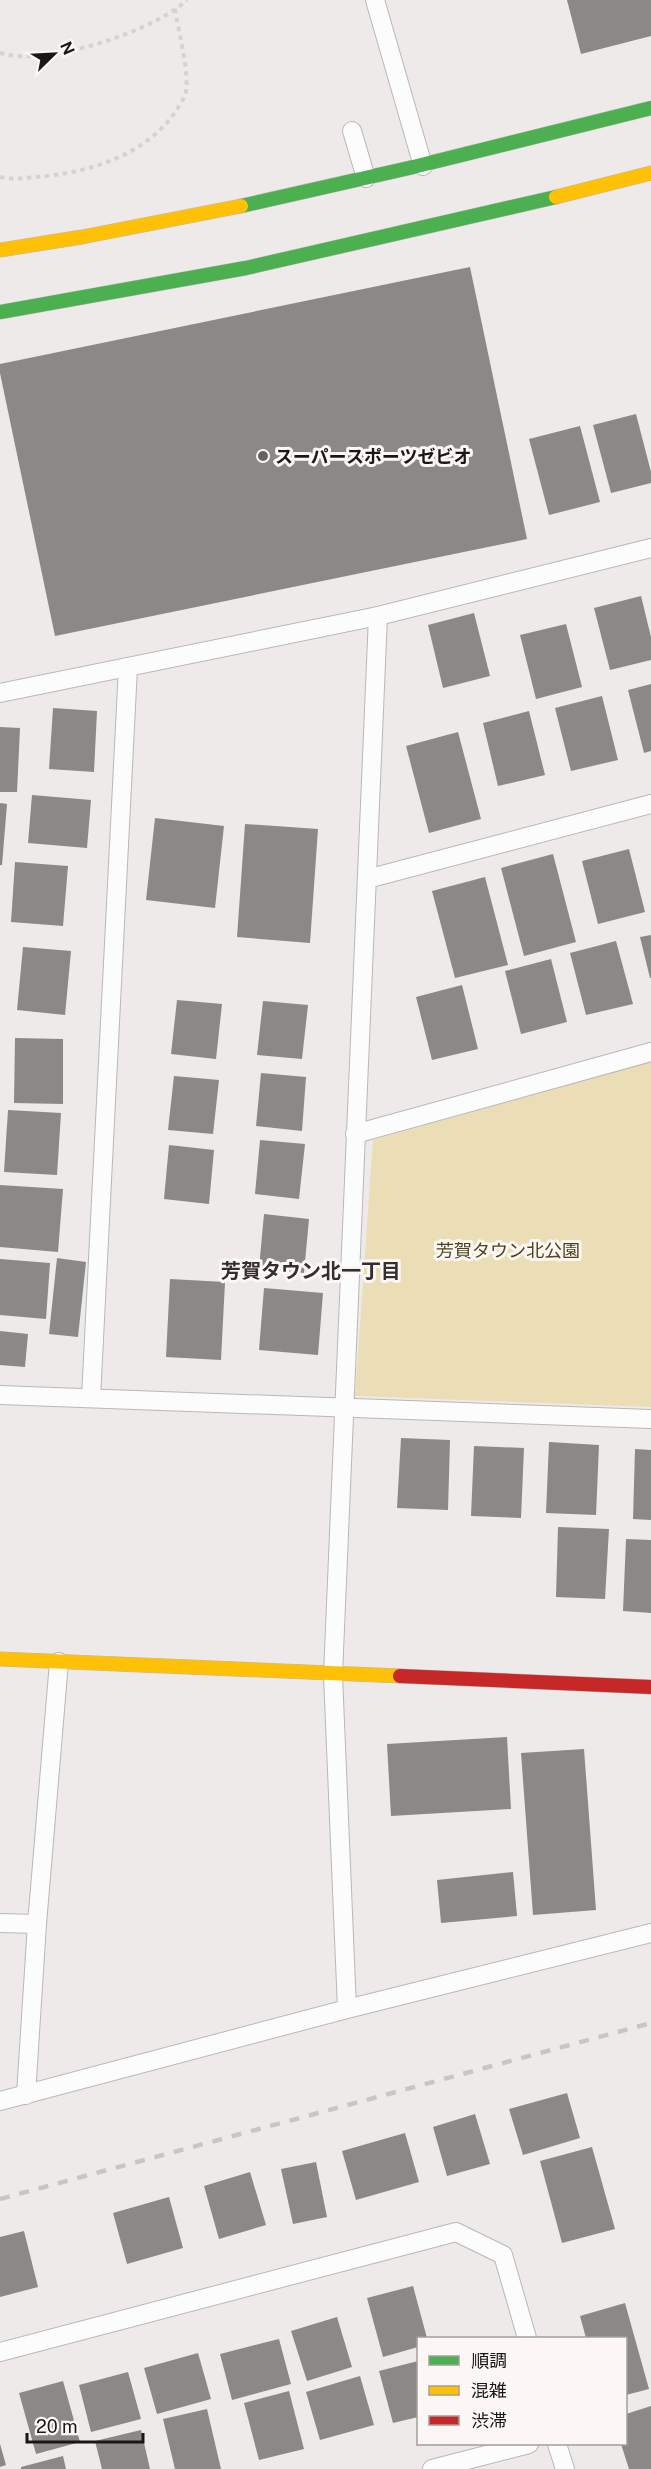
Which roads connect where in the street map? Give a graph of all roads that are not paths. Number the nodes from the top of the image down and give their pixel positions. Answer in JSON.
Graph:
{"nodes":[{"id":1,"x":375,"y":0,"type":"edge"},
{"id":2,"x":651,"y":108,"type":"edge"},
{"id":3,"x":352,"y":131,"type":"dead end"},
{"id":4,"x":423,"y":165,"type":"junction"},
{"id":5,"x":651,"y":173,"type":"edge"},
{"id":6,"x":366,"y":178,"type":"junction"},
{"id":7,"x":0,"y":250,"type":"edge"},
{"id":8,"x":0,"y":312,"type":"edge"},
{"id":9,"x":651,"y":548,"type":"edge"},
{"id":10,"x":378,"y":616,"type":"junction"},
{"id":11,"x":128,"y":667,"type":"junction"},
{"id":12,"x":0,"y":693,"type":"edge"},
{"id":13,"x":651,"y":804,"type":"edge"},
{"id":14,"x":367,"y":879,"type":"junction"},
{"id":15,"x":651,"y":1052,"type":"edge"},
{"id":16,"x":355,"y":1134,"type":"junction"},
{"id":17,"x":0,"y":1395,"type":"edge"},
{"id":18,"x":91,"y":1398,"type":"junction"},
{"id":19,"x":343,"y":1407,"type":"junction"},
{"id":20,"x":651,"y":1419,"type":"edge"},
{"id":21,"x":0,"y":1659,"type":"edge"},
{"id":22,"x":59,"y":1662,"type":"junction"},
{"id":23,"x":333,"y":1675,"type":"junction"},
{"id":24,"x":651,"y":1687,"type":"edge"},
{"id":25,"x":0,"y":1923,"type":"edge"},
{"id":26,"x":37,"y":1924,"type":"junction"},
{"id":27,"x":651,"y":1934,"type":"edge"},
{"id":28,"x":347,"y":2009,"type":"junction"},
{"id":29,"x":26,"y":2095,"type":"junction"},
{"id":30,"x":0,"y":2101,"type":"edge"},
{"id":31,"x":527,"y":2337,"type":"edge"},
{"id":32,"x":0,"y":2352,"type":"edge"},
{"id":33,"x":525,"y":2445,"type":"edge"},
{"id":34,"x":557,"y":2445,"type":"edge"},
{"id":35,"x":432,"y":2469,"type":"edge"},
{"id":36,"x":565,"y":2469,"type":"edge"}],
"edges":[{"from":1,"to":4,"type":"lane"},
{"from":2,"to":4,"type":"street"},
{"from":3,"to":6,"type":"lane"},
{"from":4,"to":6,"type":"street"},
{"from":5,"to":8,"type":"street"},
{"from":6,"to":7,"type":"street"},
{"from":9,"to":10,"type":"lane"},
{"from":10,"to":11,"type":"lane"},
{"from":10,"to":14,"type":"lane"},
{"from":11,"to":12,"type":"lane"},
{"from":11,"to":18,"type":"lane"},
{"from":13,"to":14,"type":"lane"},
{"from":14,"to":16,"type":"lane"},
{"from":15,"to":16,"type":"lane"},
{"from":16,"to":19,"type":"lane"},
{"from":17,"to":18,"type":"lane"},
{"from":18,"to":19,"type":"lane"},
{"from":19,"to":20,"type":"lane"},
{"from":19,"to":23,"type":"lane"},
{"from":21,"to":22,"type":"street"},
{"from":22,"to":23,"type":"street"},
{"from":22,"to":26,"type":"lane"},
{"from":23,"to":24,"type":"street"},
{"from":23,"to":28,"type":"lane"},
{"from":25,"to":26,"type":"lane"},
{"from":26,"to":29,"type":"lane"},
{"from":27,"to":28,"type":"lane"},
{"from":28,"to":29,"type":"lane"},
{"from":29,"to":30,"type":"lane"},
{"from":31,"to":32,"type":"lane"},
{"from":33,"to":35,"type":"lane"},
{"from":34,"to":36,"type":"lane"}]}
